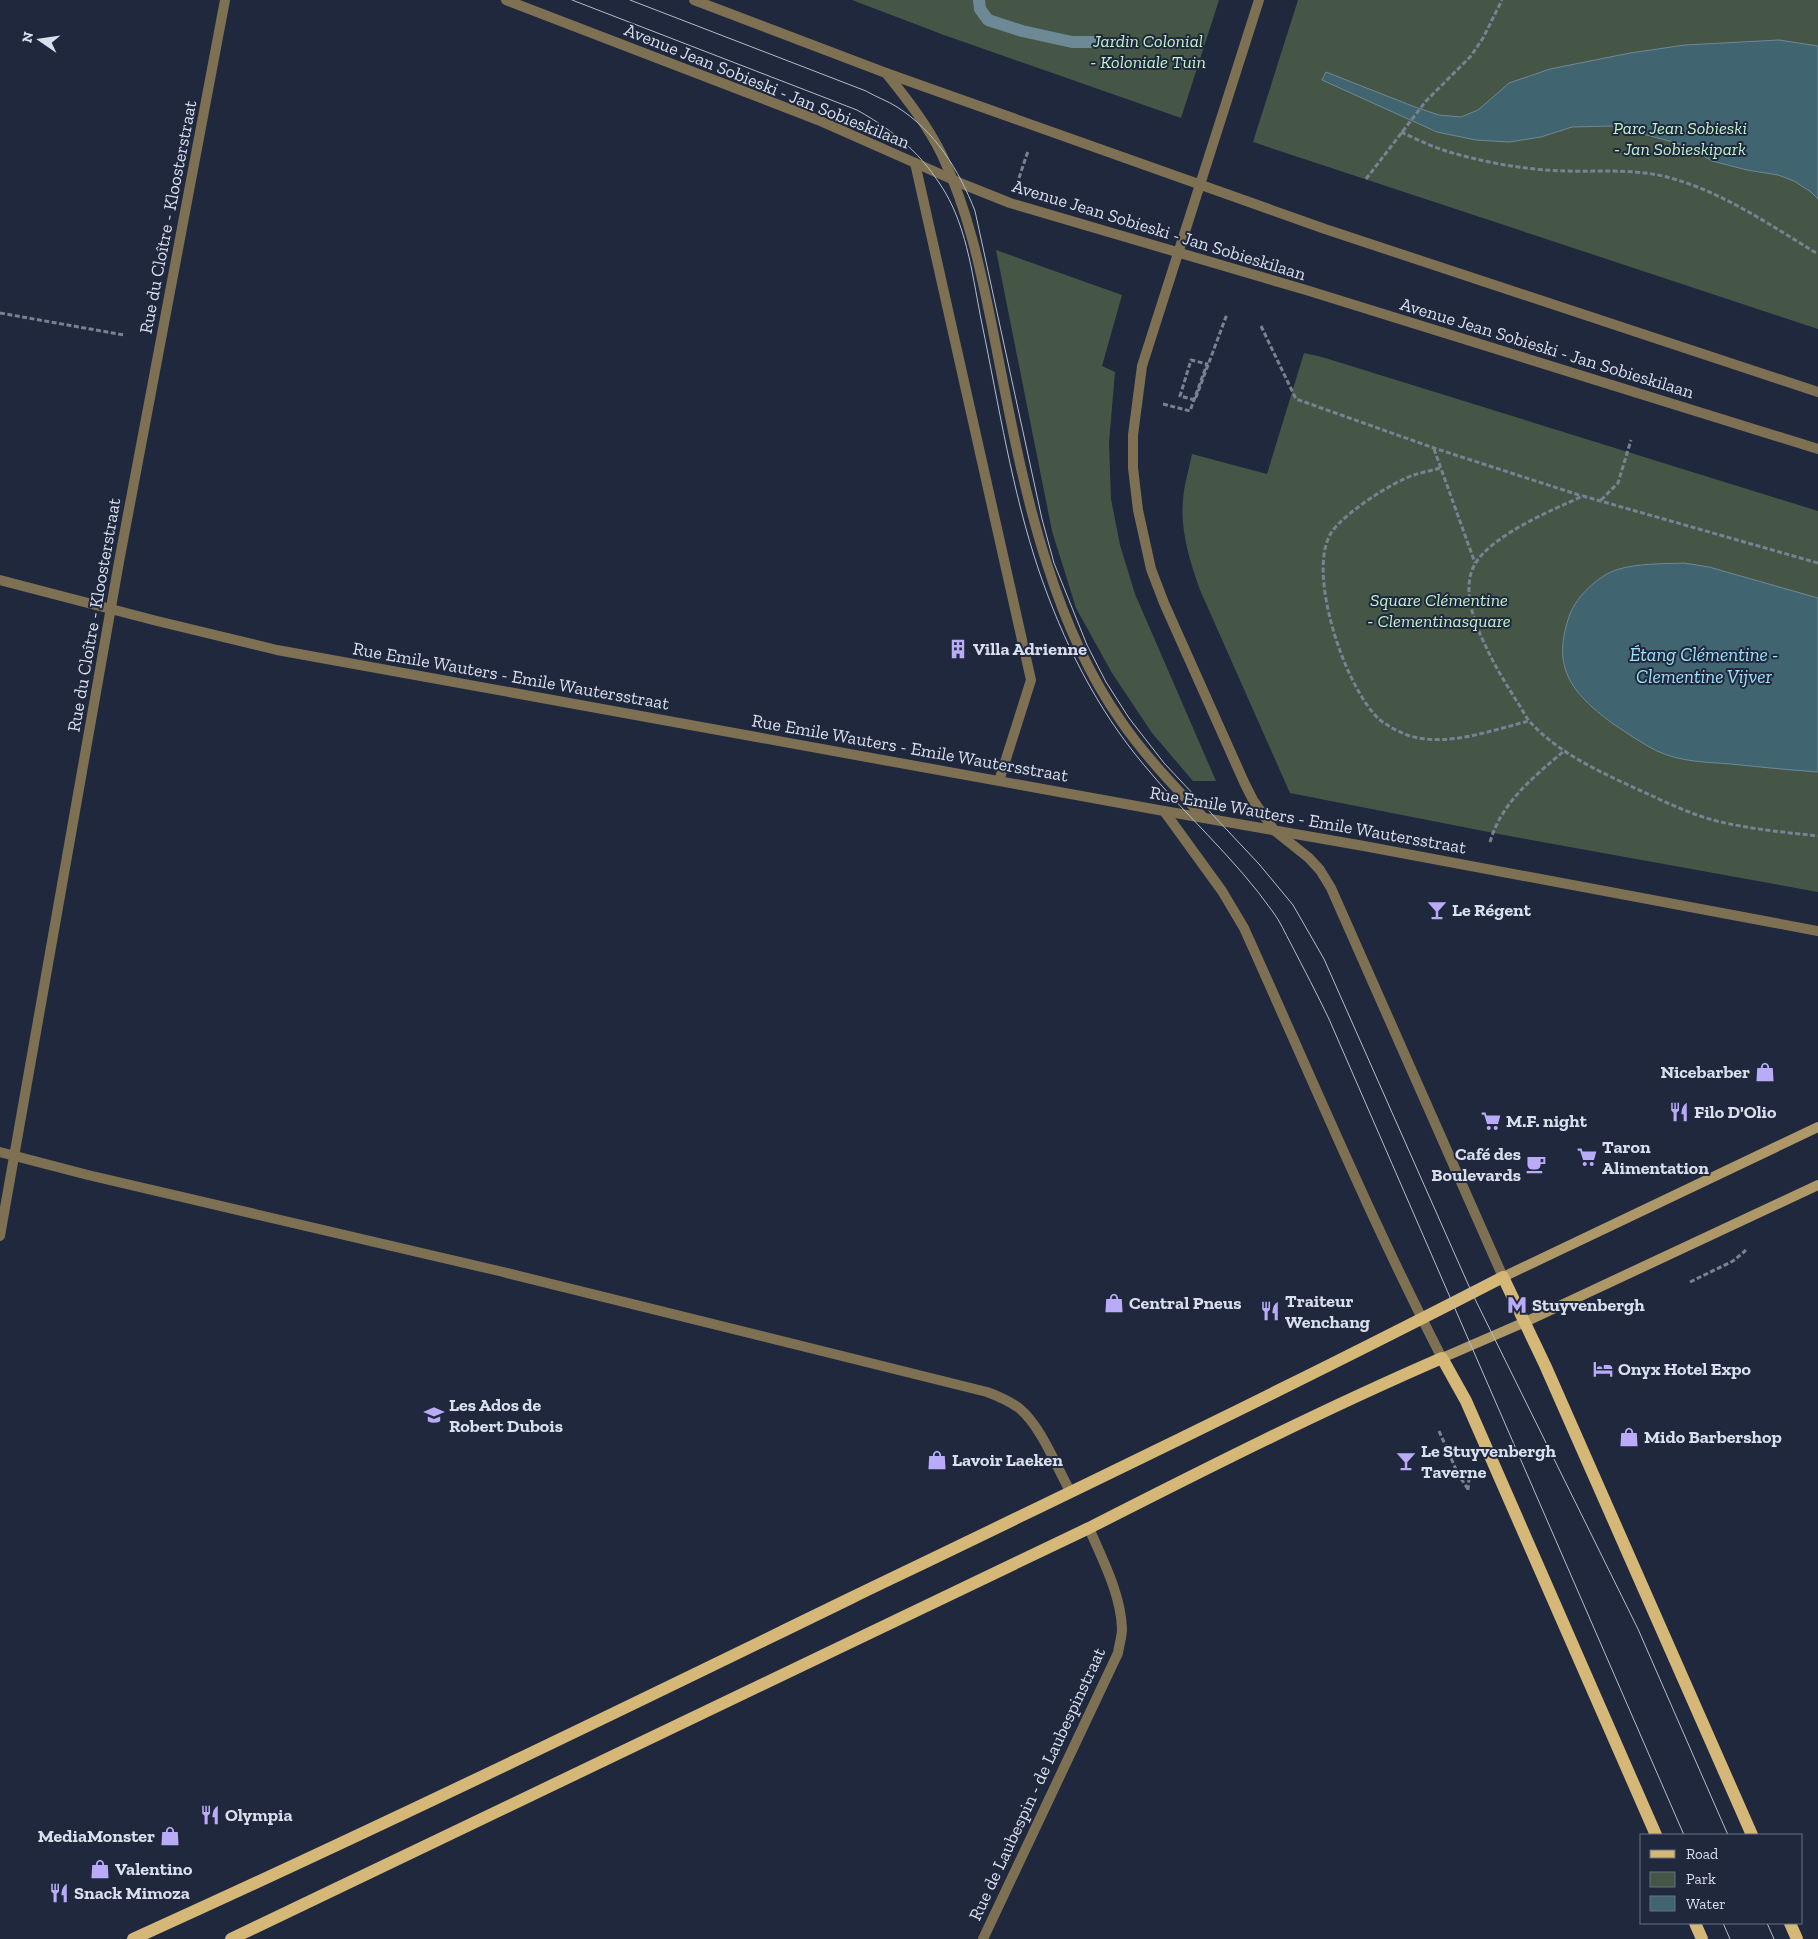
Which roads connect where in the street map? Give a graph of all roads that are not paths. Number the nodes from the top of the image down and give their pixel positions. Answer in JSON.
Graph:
{"nodes":[{"id":1,"x":225,"y":0,"type":"edge"},
{"id":2,"x":506,"y":0,"type":"edge"},
{"id":3,"x":694,"y":0,"type":"edge"},
{"id":4,"x":1259,"y":0,"type":"edge"},
{"id":5,"x":886,"y":73,"type":"junction"},
{"id":6,"x":915,"y":163,"type":"junction"},
{"id":7,"x":953,"y":180,"type":"junction"},
{"id":8,"x":1818,"y":392,"type":"edge"},
{"id":9,"x":1818,"y":450,"type":"edge"},
{"id":10,"x":0,"y":580,"type":"edge"},
{"id":11,"x":111,"y":609,"type":"junction"},
{"id":12,"x":999,"y":781,"type":"junction"},
{"id":13,"x":1164,"y":811,"type":"junction"},
{"id":14,"x":1204,"y":818,"type":"junction"},
{"id":15,"x":1274,"y":830,"type":"junction"},
{"id":16,"x":1818,"y":931,"type":"edge"},
{"id":17,"x":1818,"y":1127,"type":"edge"},
{"id":18,"x":0,"y":1152,"type":"edge"},
{"id":19,"x":15,"y":1156,"type":"junction"},
{"id":20,"x":1818,"y":1185,"type":"edge"},
{"id":21,"x":0,"y":1236,"type":"edge"},
{"id":22,"x":1503,"y":1277,"type":"junction"},
{"id":23,"x":1422,"y":1319,"type":"junction"},
{"id":24,"x":1525,"y":1322,"type":"junction"},
{"id":25,"x":1442,"y":1358,"type":"junction"},
{"id":26,"x":1070,"y":1491,"type":"junction"},
{"id":27,"x":1089,"y":1528,"type":"junction"},
{"id":28,"x":1656,"y":1834,"type":"edge"},
{"id":29,"x":1752,"y":1834,"type":"edge"},
{"id":30,"x":1695,"y":1924,"type":"edge"},
{"id":31,"x":1790,"y":1924,"type":"edge"},
{"id":32,"x":133,"y":1939,"type":"edge"},
{"id":33,"x":231,"y":1939,"type":"edge"},
{"id":34,"x":982,"y":1939,"type":"edge"},
{"id":35,"x":1702,"y":1939,"type":"edge"},
{"id":36,"x":1797,"y":1939,"type":"edge"}],
"edges":[{"from":1,"to":11,"type":"street","name":"Rue du Cloître - Kloosterstraat"},
{"from":2,"to":6,"type":"street","name":"Avenue Jean Sobieski - Jan Sobieskilaan"},
{"from":3,"to":5,"type":"street"},
{"from":4,"to":15,"type":"street"},
{"from":5,"to":7,"type":"street"},
{"from":5,"to":8,"type":"street"},
{"from":6,"to":7,"type":"street","name":"Avenue Jean Sobieski - Jan Sobieskilaan"},
{"from":6,"to":12,"type":"street"},
{"from":7,"to":9,"type":"street","name":"Avenue Jean Sobieski - Jan Sobieskilaan"},
{"from":7,"to":14,"type":"street"},
{"from":10,"to":11,"type":"street","name":"Rue Emile Wauters - Emile Wautersstraat"},
{"from":11,"to":12,"type":"street","name":"Rue Emile Wauters - Emile Wautersstraat"},
{"from":11,"to":19,"type":"street","name":"Rue du Cloître - Kloosterstraat"},
{"from":12,"to":13,"type":"street","name":"Rue Emile Wauters - Emile Wautersstraat"},
{"from":13,"to":14,"type":"street","name":"Rue Emile Wauters - Emile Wautersstraat"},
{"from":13,"to":23,"type":"street"},
{"from":14,"to":15,"type":"street","name":"Rue Emile Wauters - Emile Wautersstraat"},
{"from":15,"to":16,"type":"street","name":"Rue Emile Wauters - Emile Wautersstraat"},
{"from":15,"to":22,"type":"street"},
{"from":17,"to":22,"type":"main road"},
{"from":18,"to":19,"type":"street"},
{"from":19,"to":21,"type":"street","name":"Rue du Cloître - Kloosterstraat"},
{"from":19,"to":26,"type":"street"},
{"from":20,"to":24,"type":"main road"},
{"from":22,"to":23,"type":"main road"},
{"from":22,"to":24,"type":"main road"},
{"from":23,"to":25,"type":"street"},
{"from":23,"to":26,"type":"main road"},
{"from":24,"to":25,"type":"main road"},
{"from":24,"to":29,"type":"main road"},
{"from":25,"to":27,"type":"main road"},
{"from":25,"to":28,"type":"main road"},
{"from":26,"to":32,"type":"main road"},
{"from":27,"to":33,"type":"main road"},
{"from":27,"to":34,"type":"street","name":"Rue de Laubespin - de Laubespinstraat"},
{"from":30,"to":35,"type":"main road"},
{"from":31,"to":36,"type":"main road"}]}
